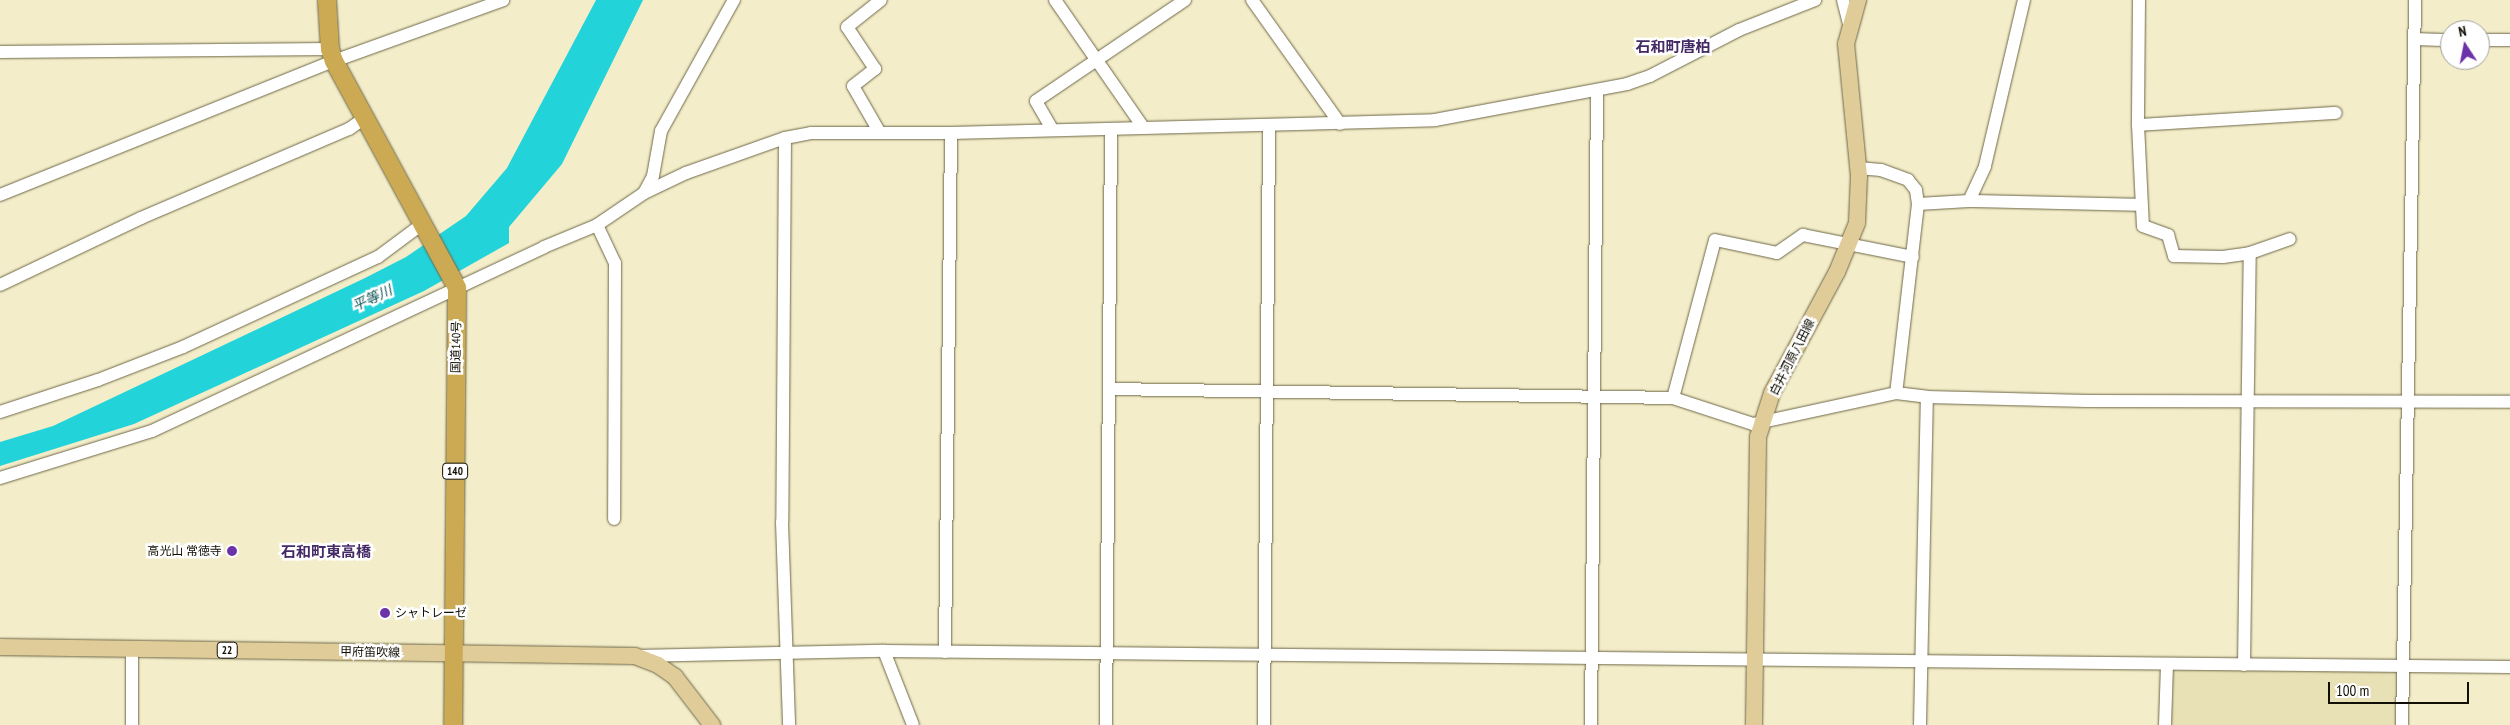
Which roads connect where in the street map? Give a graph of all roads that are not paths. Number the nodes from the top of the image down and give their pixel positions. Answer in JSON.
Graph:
{"nodes":[{"id":1,"x":327,"y":0,"type":"edge"},
{"id":2,"x":504,"y":0,"type":"edge"},
{"id":3,"x":734,"y":0,"type":"edge"},
{"id":4,"x":881,"y":0,"type":"edge"},
{"id":5,"x":1055,"y":0,"type":"edge"},
{"id":6,"x":1185,"y":0,"type":"edge"},
{"id":7,"x":1252,"y":0,"type":"edge"},
{"id":8,"x":1815,"y":0,"type":"edge"},
{"id":9,"x":1843,"y":0,"type":"edge"},
{"id":10,"x":1858,"y":0,"type":"edge"},
{"id":11,"x":2024,"y":0,"type":"edge"},
{"id":12,"x":2139,"y":0,"type":"edge"},
{"id":13,"x":2415,"y":0,"type":"edge"},
{"id":14,"x":1849,"y":24,"type":"junction"},
{"id":15,"x":2414,"y":39,"type":"junction"},
{"id":16,"x":2440,"y":40,"type":"edge"},
{"id":17,"x":2490,"y":40,"type":"edge"},
{"id":18,"x":2510,"y":40,"type":"edge"},
{"id":19,"x":0,"y":52,"type":"edge"},
{"id":20,"x":332,"y":55,"type":"junction"},
{"id":21,"x":1098,"y":61,"type":"junction"},
{"id":22,"x":1597,"y":91,"type":"junction"},
{"id":23,"x":2336,"y":113,"type":"dead end"},
{"id":24,"x":365,"y":118,"type":"junction"},
{"id":25,"x":1340,"y":124,"type":"junction"},
{"id":26,"x":1269,"y":125,"type":"junction"},
{"id":27,"x":2138,"y":125,"type":"junction"},
{"id":28,"x":1143,"y":127,"type":"junction"},
{"id":29,"x":1052,"y":129,"type":"junction"},
{"id":30,"x":1110,"y":129,"type":"junction"},
{"id":31,"x":880,"y":133,"type":"junction"},
{"id":32,"x":951,"y":133,"type":"junction"},
{"id":33,"x":784,"y":138,"type":"junction"},
{"id":34,"x":1858,"y":168,"type":"junction"},
{"id":35,"x":644,"y":193,"type":"junction"},
{"id":36,"x":0,"y":194,"type":"edge"},
{"id":37,"x":1969,"y":201,"type":"junction"},
{"id":38,"x":1918,"y":204,"type":"junction"},
{"id":39,"x":2140,"y":205,"type":"junction"},
{"id":40,"x":597,"y":225,"type":"junction"},
{"id":41,"x":422,"y":227,"type":"junction"},
{"id":42,"x":2290,"y":239,"type":"dead end"},
{"id":43,"x":1850,"y":245,"type":"junction"},
{"id":44,"x":2250,"y":253,"type":"junction"},
{"id":45,"x":1913,"y":257,"type":"junction"},
{"id":46,"x":0,"y":285,"type":"edge"},
{"id":47,"x":456,"y":286,"type":"junction"},
{"id":48,"x":1109,"y":389,"type":"junction"},
{"id":49,"x":1268,"y":392,"type":"junction"},
{"id":50,"x":1896,"y":393,"type":"junction"},
{"id":51,"x":1593,"y":396,"type":"junction"},
{"id":52,"x":1927,"y":397,"type":"junction"},
{"id":53,"x":1673,"y":398,"type":"junction"},
{"id":54,"x":2246,"y":401,"type":"junction"},
{"id":55,"x":2408,"y":401,"type":"junction"},
{"id":56,"x":2510,"y":402,"type":"edge"},
{"id":57,"x":0,"y":412,"type":"edge"},
{"id":58,"x":1762,"y":422,"type":"junction"},
{"id":59,"x":0,"y":478,"type":"edge"},
{"id":60,"x":614,"y":519,"type":"dead end"},
{"id":61,"x":0,"y":647,"type":"edge"},
{"id":62,"x":132,"y":649,"type":"junction"},
{"id":63,"x":884,"y":651,"type":"junction"},
{"id":64,"x":945,"y":652,"type":"junction"},
{"id":65,"x":454,"y":653,"type":"junction"},
{"id":66,"x":788,"y":654,"type":"junction"},
{"id":67,"x":1264,"y":655,"type":"junction"},
{"id":68,"x":635,"y":656,"type":"junction"},
{"id":69,"x":1107,"y":656,"type":"junction"},
{"id":70,"x":1592,"y":657,"type":"junction"},
{"id":71,"x":1754,"y":659,"type":"junction"},
{"id":72,"x":1923,"y":661,"type":"junction"},
{"id":73,"x":2167,"y":665,"type":"junction"},
{"id":74,"x":2244,"y":665,"type":"junction"},
{"id":75,"x":2404,"y":665,"type":"junction"},
{"id":76,"x":2510,"y":667,"type":"edge"},
{"id":77,"x":132,"y":725,"type":"edge"},
{"id":78,"x":453,"y":725,"type":"edge"},
{"id":79,"x":712,"y":725,"type":"edge"},
{"id":80,"x":789,"y":725,"type":"edge"},
{"id":81,"x":913,"y":725,"type":"edge"},
{"id":82,"x":1106,"y":725,"type":"edge"},
{"id":83,"x":1264,"y":725,"type":"edge"},
{"id":84,"x":1591,"y":725,"type":"edge"},
{"id":85,"x":1754,"y":725,"type":"edge"},
{"id":86,"x":1920,"y":725,"type":"edge"},
{"id":87,"x":2165,"y":725,"type":"edge"},
{"id":88,"x":2402,"y":725,"type":"edge"}],
"edges":[{"from":1,"to":20,"type":"highway","name":"国道140号","number":"140"},
{"from":2,"to":20,"type":"street"},
{"from":3,"to":35,"type":"street"},
{"from":4,"to":31,"type":"street"},
{"from":5,"to":21,"type":"street"},
{"from":6,"to":21,"type":"street"},
{"from":7,"to":25,"type":"street"},
{"from":8,"to":22,"type":"street"},
{"from":9,"to":14,"type":"street"},
{"from":10,"to":14,"type":"main road","name":"白井河原八田線"},
{"from":11,"to":37,"type":"street"},
{"from":12,"to":27,"type":"street"},
{"from":13,"to":15,"type":"street"},
{"from":14,"to":34,"type":"main road","name":"白井河原八田線"},
{"from":15,"to":16,"type":"street"},
{"from":15,"to":55,"type":"street"},
{"from":17,"to":18,"type":"street"},
{"from":19,"to":20,"type":"street"},
{"from":20,"to":24,"type":"highway","name":"国道140号","number":"140"},
{"from":20,"to":36,"type":"street"},
{"from":21,"to":28,"type":"street"},
{"from":21,"to":29,"type":"street"},
{"from":22,"to":25,"type":"street"},
{"from":22,"to":51,"type":"street"},
{"from":23,"to":27,"type":"street"},
{"from":24,"to":41,"type":"highway","name":"国道140号","number":"140"},
{"from":24,"to":46,"type":"street"},
{"from":25,"to":26,"type":"street"},
{"from":26,"to":28,"type":"street"},
{"from":26,"to":49,"type":"street"},
{"from":27,"to":39,"type":"street"},
{"from":28,"to":30,"type":"street"},
{"from":29,"to":30,"type":"street"},
{"from":29,"to":32,"type":"street"},
{"from":30,"to":48,"type":"street"},
{"from":31,"to":32,"type":"street"},
{"from":31,"to":33,"type":"street"},
{"from":32,"to":64,"type":"street"},
{"from":33,"to":35,"type":"street"},
{"from":33,"to":66,"type":"street"},
{"from":34,"to":38,"type":"street"},
{"from":34,"to":43,"type":"main road","name":"白井河原八田線"},
{"from":35,"to":40,"type":"street"},
{"from":37,"to":38,"type":"street"},
{"from":37,"to":39,"type":"street"},
{"from":38,"to":45,"type":"street"},
{"from":39,"to":44,"type":"street"},
{"from":40,"to":47,"type":"street"},
{"from":40,"to":60,"type":"street"},
{"from":41,"to":47,"type":"highway","name":"国道140号","number":"140"},
{"from":41,"to":57,"type":"street"},
{"from":42,"to":44,"type":"street"},
{"from":43,"to":45,"type":"street"},
{"from":43,"to":53,"type":"street"},
{"from":43,"to":58,"type":"main road","name":"白井河原八田線"},
{"from":44,"to":54,"type":"street"},
{"from":45,"to":50,"type":"street"},
{"from":47,"to":59,"type":"street"},
{"from":47,"to":65,"type":"highway","name":"国道140号","number":"140"},
{"from":48,"to":49,"type":"street"},
{"from":48,"to":69,"type":"street"},
{"from":49,"to":51,"type":"street"},
{"from":49,"to":67,"type":"street"},
{"from":50,"to":52,"type":"street"},
{"from":50,"to":58,"type":"street"},
{"from":51,"to":53,"type":"street"},
{"from":51,"to":70,"type":"street"},
{"from":52,"to":54,"type":"street"},
{"from":52,"to":72,"type":"street"},
{"from":53,"to":58,"type":"street"},
{"from":54,"to":55,"type":"street"},
{"from":54,"to":74,"type":"street"},
{"from":55,"to":56,"type":"street"},
{"from":55,"to":75,"type":"street"},
{"from":58,"to":71,"type":"main road","name":"白井河原八田線"},
{"from":61,"to":62,"type":"main road","name":"甲府笛吹線","number":"22"},
{"from":62,"to":65,"type":"main road","name":"甲府笛吹線","number":"22"},
{"from":62,"to":77,"type":"street"},
{"from":63,"to":64,"type":"street"},
{"from":63,"to":66,"type":"street"},
{"from":63,"to":81,"type":"street"},
{"from":64,"to":69,"type":"street"},
{"from":65,"to":68,"type":"main road","name":"甲府笛吹線","number":"22"},
{"from":65,"to":78,"type":"highway","name":"国道140号","number":"140"},
{"from":66,"to":68,"type":"street"},
{"from":66,"to":80,"type":"street"},
{"from":67,"to":69,"type":"street"},
{"from":67,"to":70,"type":"street"},
{"from":67,"to":83,"type":"street"},
{"from":68,"to":79,"type":"main road","name":"甲府笛吹線","number":"22"},
{"from":69,"to":82,"type":"street"},
{"from":70,"to":71,"type":"street"},
{"from":70,"to":84,"type":"street"},
{"from":71,"to":72,"type":"street"},
{"from":71,"to":85,"type":"main road","name":"白井河原八田線"},
{"from":72,"to":73,"type":"street"},
{"from":72,"to":86,"type":"street"},
{"from":73,"to":74,"type":"street"},
{"from":73,"to":87,"type":"street"},
{"from":74,"to":75,"type":"street"},
{"from":75,"to":76,"type":"street"},
{"from":75,"to":88,"type":"street"}]}
